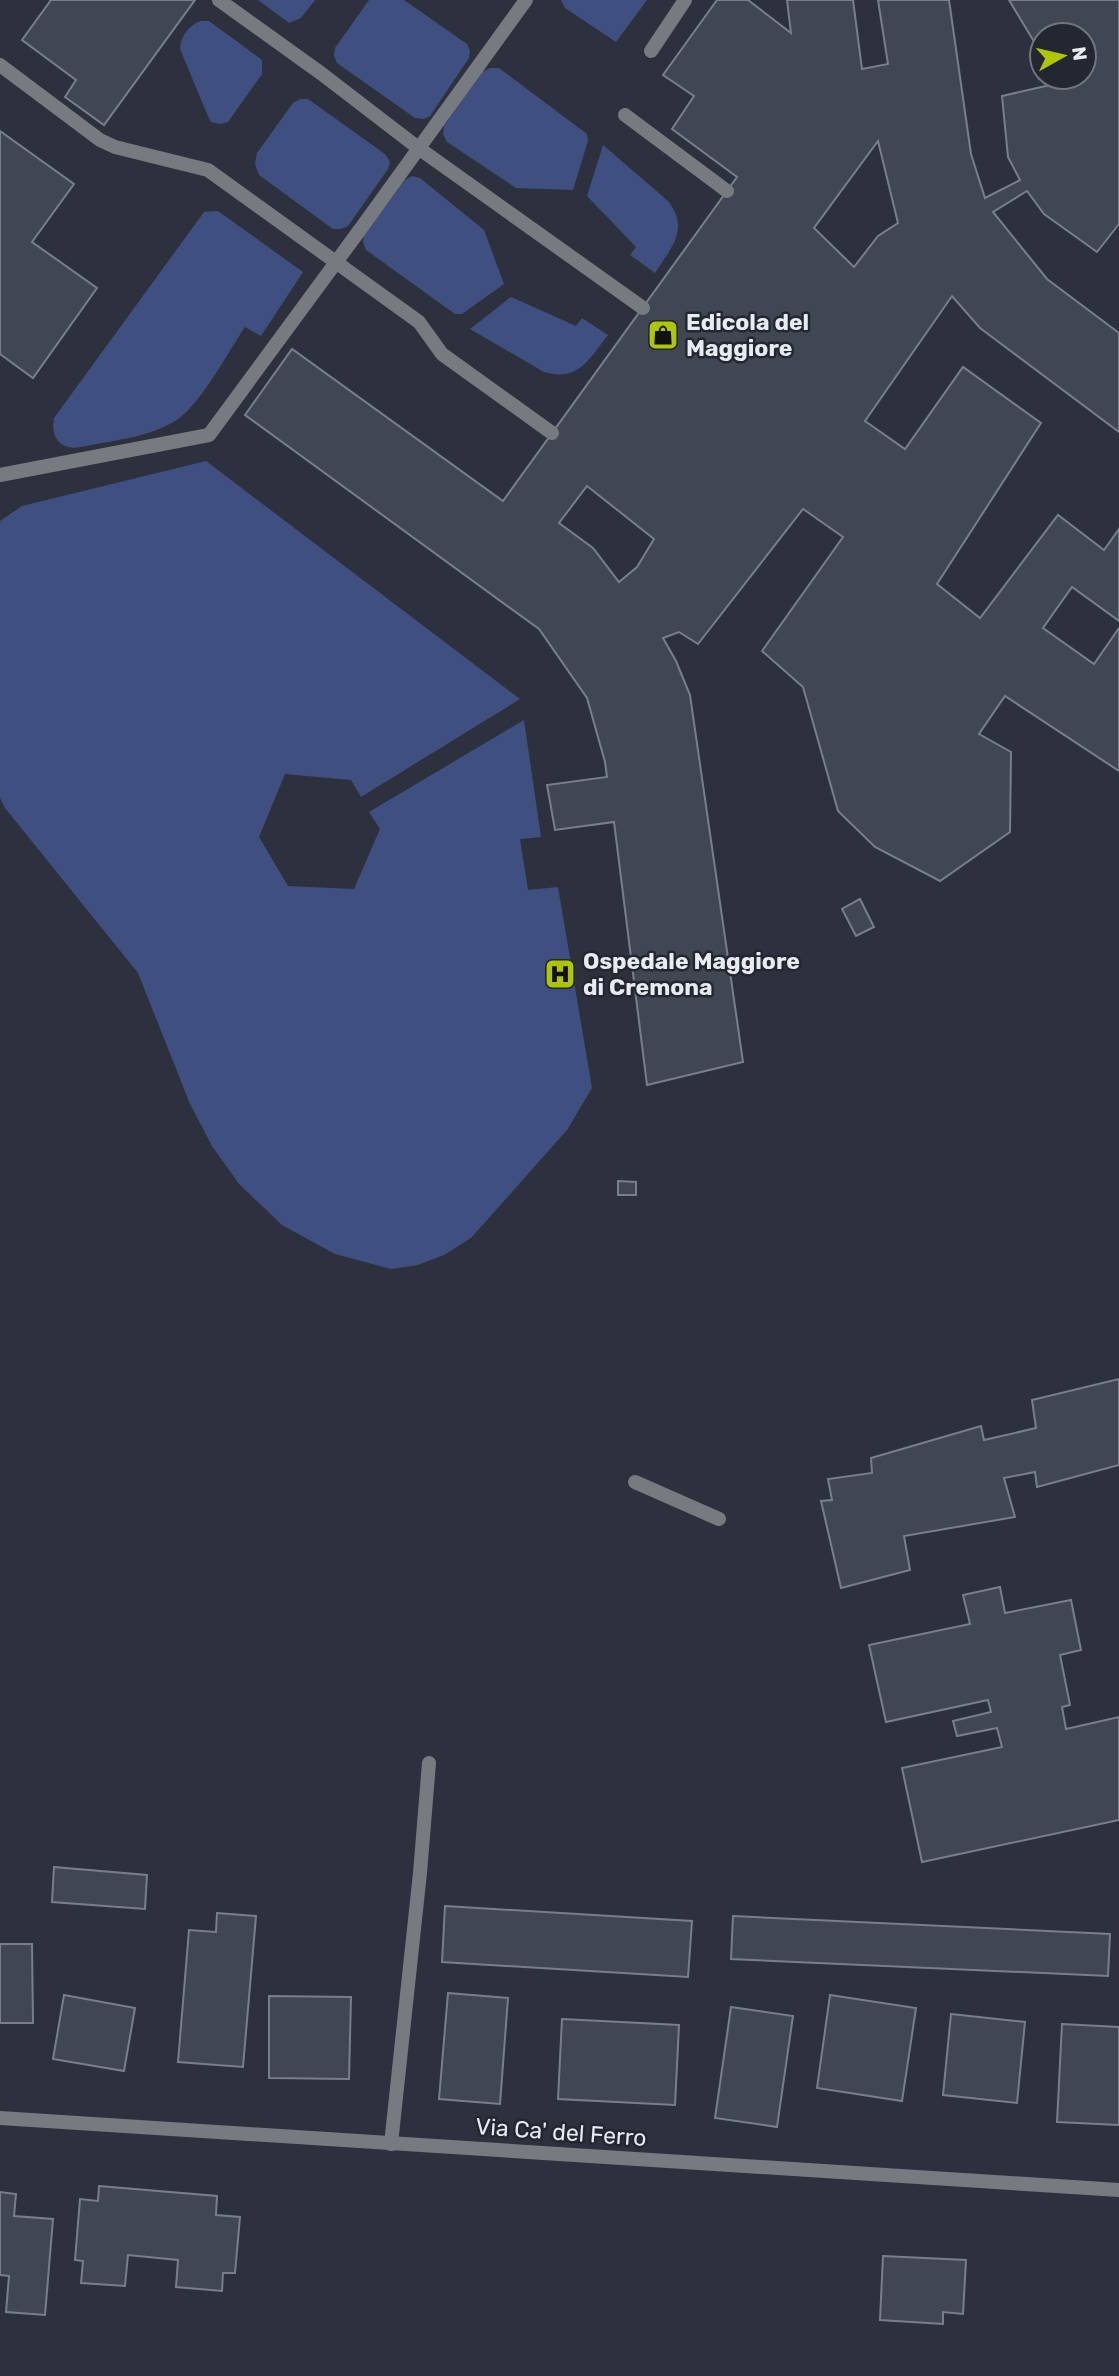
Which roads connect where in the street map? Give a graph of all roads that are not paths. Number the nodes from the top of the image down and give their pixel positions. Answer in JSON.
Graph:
{"nodes":[{"id":1,"x":219,"y":0,"type":"edge"},
{"id":2,"x":526,"y":0,"type":"edge"},
{"id":3,"x":685,"y":0,"type":"edge"},
{"id":4,"x":651,"y":51,"type":"dead end"},
{"id":5,"x":0,"y":65,"type":"edge"},
{"id":6,"x":625,"y":115,"type":"dead end"},
{"id":7,"x":417,"y":147,"type":"junction"},
{"id":8,"x":727,"y":191,"type":"dead end"},
{"id":9,"x":334,"y":261,"type":"junction"},
{"id":10,"x":643,"y":308,"type":"dead end"},
{"id":11,"x":552,"y":433,"type":"dead end"},
{"id":12,"x":0,"y":475,"type":"edge"},
{"id":13,"x":635,"y":1482,"type":"dead end"},
{"id":14,"x":719,"y":1518,"type":"dead end"},
{"id":15,"x":429,"y":1763,"type":"dead end"},
{"id":16,"x":0,"y":2118,"type":"edge"},
{"id":17,"x":391,"y":2144,"type":"junction"},
{"id":18,"x":1119,"y":2190,"type":"edge"}],
"edges":[{"from":1,"to":7,"type":"street"},
{"from":2,"to":7,"type":"street"},
{"from":3,"to":4,"type":"street"},
{"from":5,"to":9,"type":"street"},
{"from":6,"to":8,"type":"street"},
{"from":7,"to":9,"type":"street"},
{"from":7,"to":10,"type":"street"},
{"from":9,"to":11,"type":"street"},
{"from":9,"to":12,"type":"street"},
{"from":13,"to":14,"type":"street"},
{"from":15,"to":17,"type":"street"},
{"from":16,"to":17,"type":"street","name":"Via Ca' del Ferro"},
{"from":17,"to":18,"type":"street","name":"Via Ca' del Ferro"}]}
